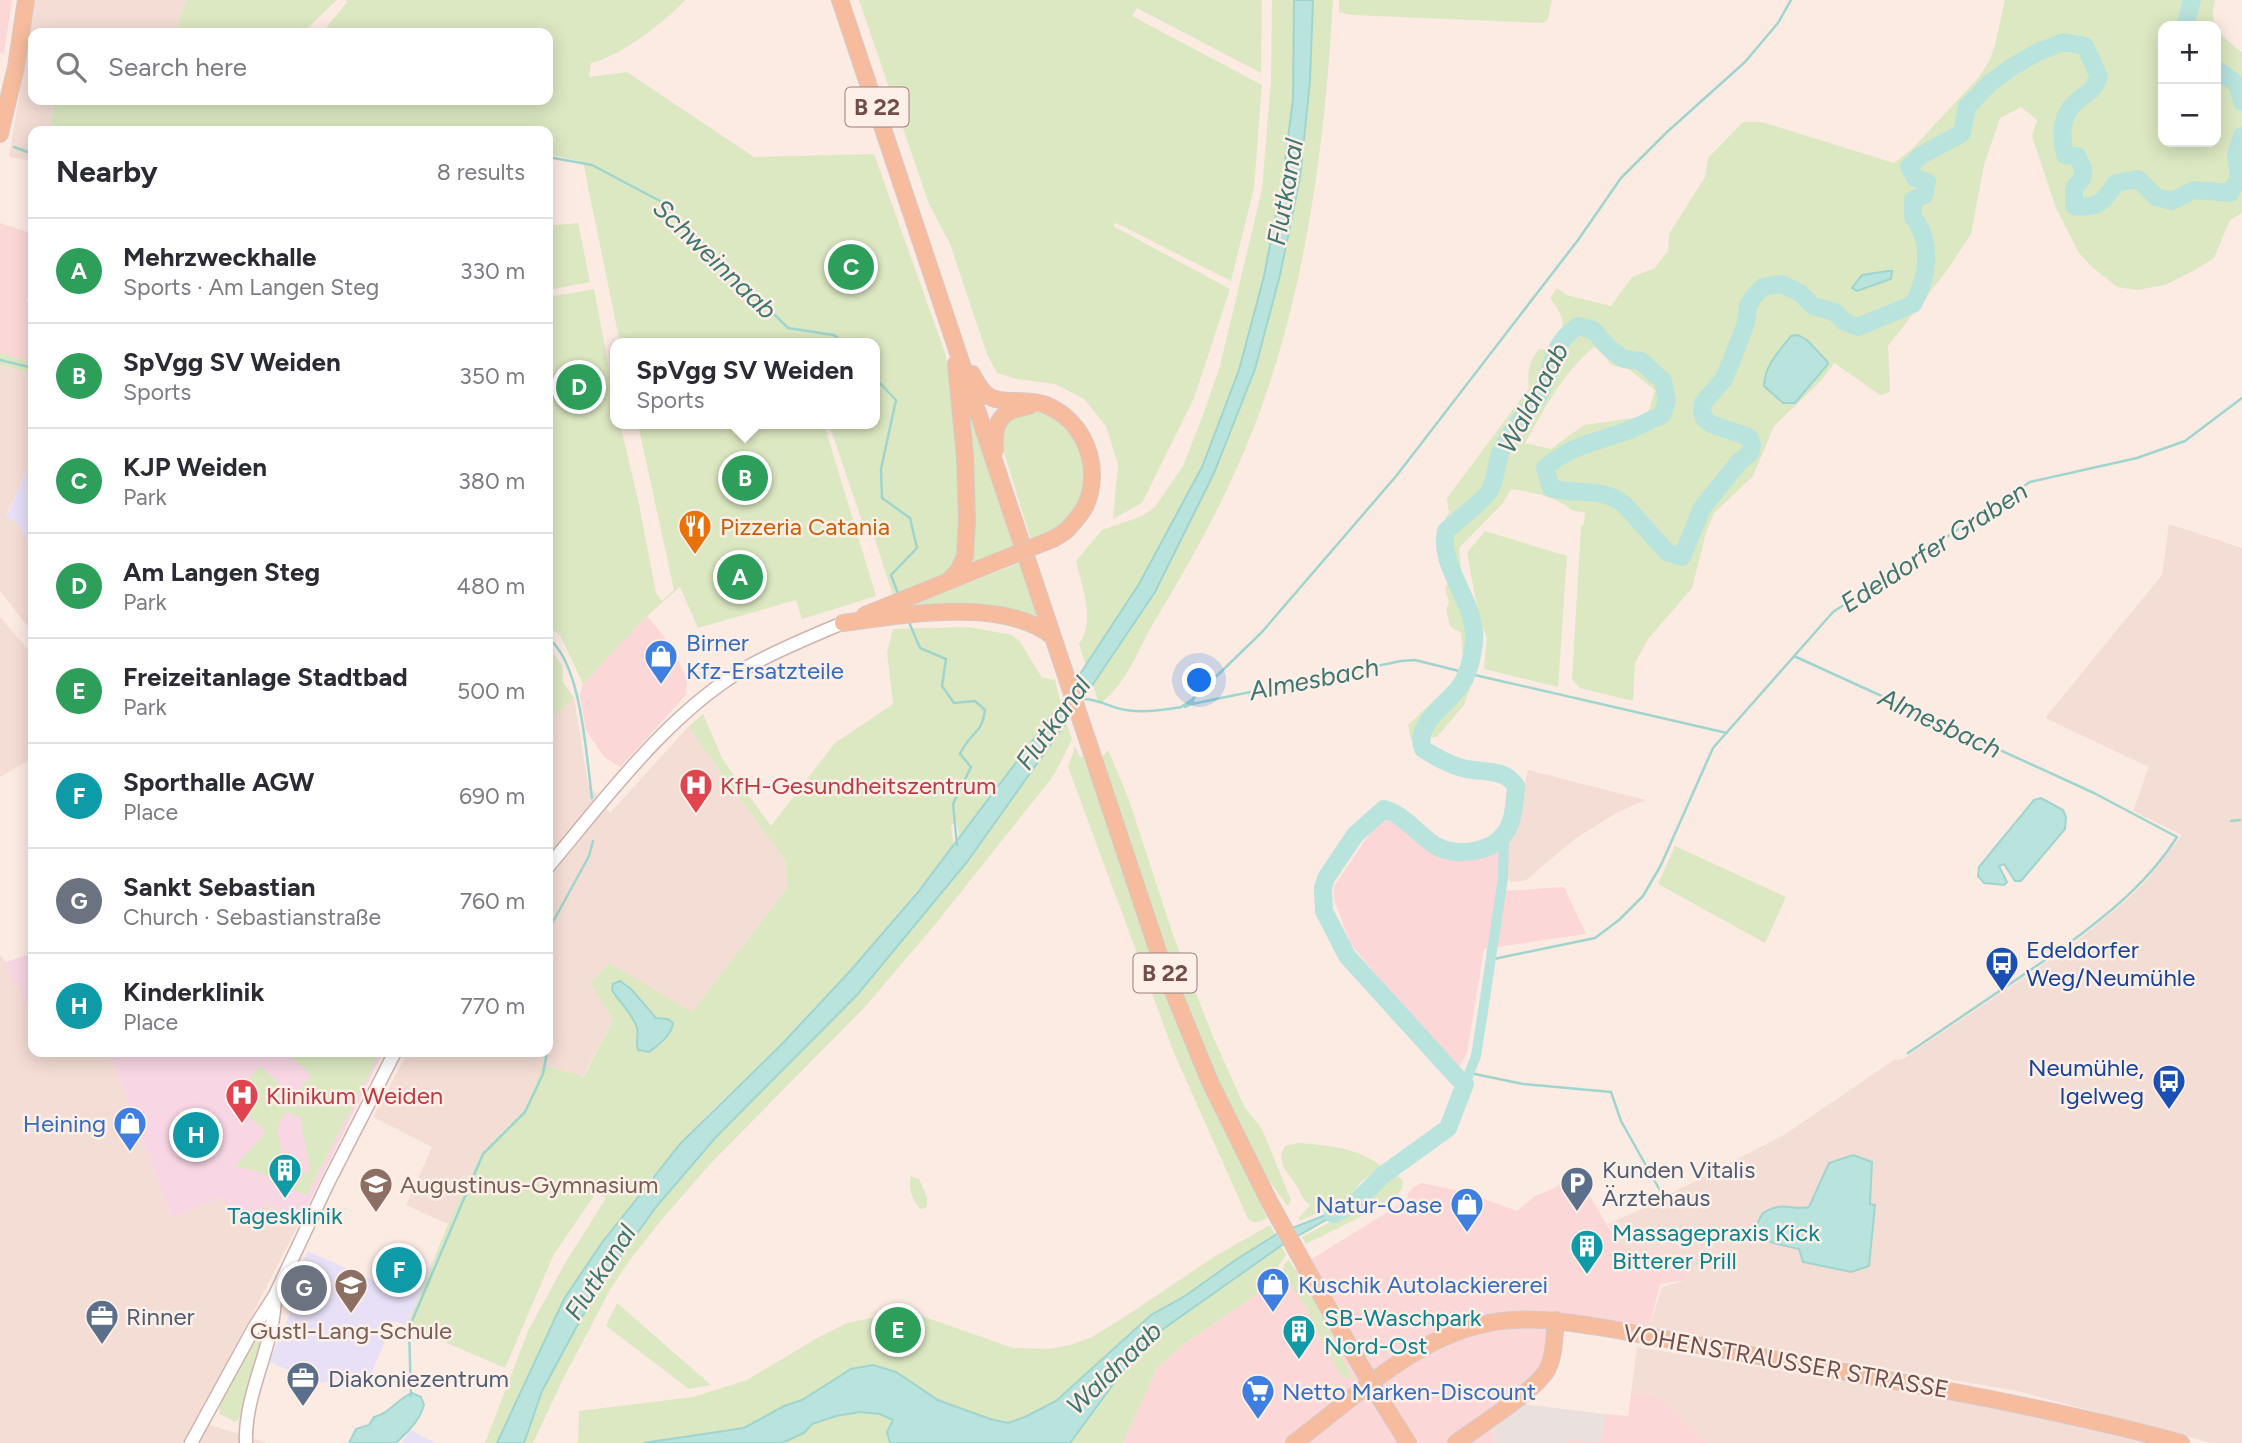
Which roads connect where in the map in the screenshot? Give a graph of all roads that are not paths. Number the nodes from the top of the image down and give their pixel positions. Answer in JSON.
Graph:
{"nodes":[{"id":1,"x":26,"y":0,"type":"edge"},
{"id":2,"x":840,"y":0,"type":"edge"},
{"id":3,"x":0,"y":134,"type":"edge"},
{"id":4,"x":956,"y":344,"type":"junction"},
{"id":5,"x":1041,"y":404,"type":"junction"},
{"id":6,"x":999,"y":477,"type":"junction"},
{"id":7,"x":948,"y":581,"type":"junction"},
{"id":8,"x":877,"y":614,"type":"junction"},
{"id":9,"x":843,"y":623,"type":"joint"},
{"id":10,"x":1052,"y":636,"type":"junction"},
{"id":11,"x":553,"y":861,"type":"edge"},
{"id":12,"x":392,"y":1057,"type":"edge"},
{"id":13,"x":275,"y":1295,"type":"junction"},
{"id":14,"x":1556,"y":1320,"type":"junction"},
{"id":15,"x":191,"y":1443,"type":"edge"},
{"id":16,"x":246,"y":1443,"type":"edge"},
{"id":17,"x":1294,"y":1443,"type":"edge"},
{"id":18,"x":1408,"y":1443,"type":"edge"},
{"id":19,"x":1456,"y":1443,"type":"edge"},
{"id":20,"x":2181,"y":1443,"type":"edge"}],
"edges":[{"from":1,"to":3,"type":"main road"},
{"from":2,"to":4,"type":"main road","number":"B 22"},
{"from":4,"to":5,"type":"main road"},
{"from":4,"to":6,"type":"main road","number":"B 22"},
{"from":4,"to":7,"type":"main road","number":"B 22"},
{"from":5,"to":6,"type":"main road"},
{"from":5,"to":7,"type":"main road","bridge":true},
{"from":6,"to":10,"type":"main road","number":"B 22"},
{"from":7,"to":8,"type":"main road"},
{"from":8,"to":9,"type":"main road"},
{"from":8,"to":10,"type":"main road"},
{"from":9,"to":11,"type":"street"},
{"from":10,"to":18,"type":"main road","number":"B 22","bridge":true},
{"from":12,"to":13,"type":"street"},
{"from":13,"to":15,"type":"street"},
{"from":13,"to":16,"type":"street"},
{"from":14,"to":17,"type":"main road","name":"VOHENSTRAUSSER STRASSE"},
{"from":14,"to":19,"type":"main road"},
{"from":14,"to":20,"type":"main road","name":"VOHENSTRAUSSER STRASSE"}]}
